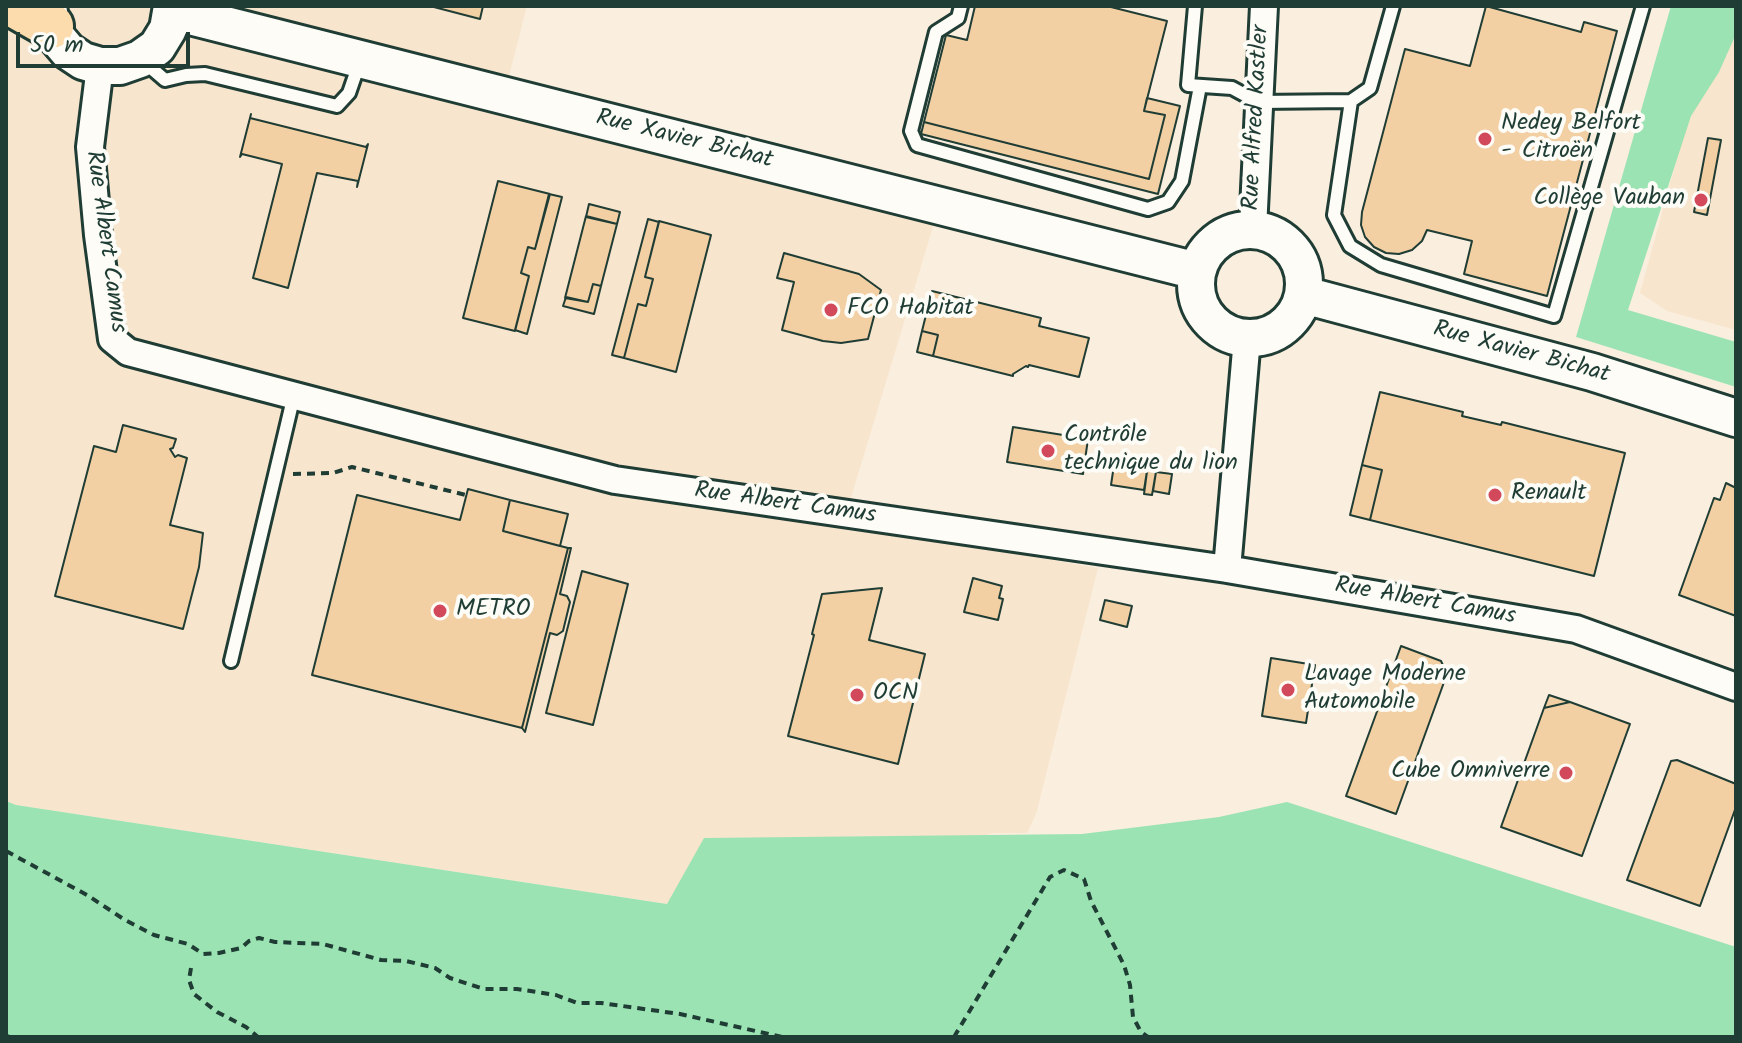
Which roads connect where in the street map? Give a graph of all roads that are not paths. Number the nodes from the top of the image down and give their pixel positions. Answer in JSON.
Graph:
{"nodes":[{"id":1,"x":961,"y":6,"type":"edge"},
{"id":2,"x":1195,"y":6,"type":"edge"},
{"id":3,"x":1264,"y":6,"type":"edge"},
{"id":4,"x":1393,"y":6,"type":"edge"},
{"id":5,"x":1643,"y":6,"type":"edge"},
{"id":6,"x":173,"y":7,"type":"edge"},
{"id":7,"x":38,"y":13,"type":"edge"},
{"id":8,"x":140,"y":59,"type":"junction"},
{"id":9,"x":361,"y":60,"type":"junction"},
{"id":10,"x":100,"y":66,"type":"junction"},
{"id":11,"x":1200,"y":86,"type":"junction"},
{"id":12,"x":1351,"y":101,"type":"junction"},
{"id":13,"x":1258,"y":102,"type":"junction"},
{"id":14,"x":1253,"y":229,"type":"junction"},
{"id":15,"x":1197,"y":271,"type":"junction"},
{"id":16,"x":1304,"y":295,"type":"junction"},
{"id":17,"x":1247,"y":338,"type":"junction"},
{"id":18,"x":294,"y":395,"type":"junction"},
{"id":19,"x":1736,"y":418,"type":"edge"},
{"id":20,"x":1227,"y":569,"type":"junction"},
{"id":21,"x":231,"y":661,"type":"dead end"},
{"id":22,"x":1736,"y":687,"type":"edge"}],
"edges":[{"from":1,"to":11,"type":"lane"},
{"from":2,"to":11,"type":"lane"},
{"from":3,"to":13,"type":"street","name":"Rue Alfred Kastler"},
{"from":4,"to":12,"type":"lane"},
{"from":5,"to":12,"type":"lane"},
{"from":6,"to":8,"type":"main road"},
{"from":6,"to":9,"type":"main road","name":"Rue Xavier Bichat"},
{"from":7,"to":10,"type":"main road"},
{"from":8,"to":9,"type":"lane"},
{"from":8,"to":10,"type":"main road"},
{"from":9,"to":15,"type":"main road","name":"Rue Xavier Bichat"},
{"from":10,"to":18,"type":"street","name":"Rue Albert Camus"},
{"from":11,"to":13,"type":"lane"},
{"from":12,"to":13,"type":"lane"},
{"from":13,"to":14,"type":"street","name":"Rue Alfred Kastler"},
{"from":14,"to":15,"type":"main road"},
{"from":14,"to":16,"type":"main road"},
{"from":15,"to":17,"type":"main road"},
{"from":16,"to":17,"type":"main road"},
{"from":16,"to":19,"type":"main road","name":"Rue Xavier Bichat"},
{"from":17,"to":20,"type":"street"},
{"from":18,"to":20,"type":"street","name":"Rue Albert Camus"},
{"from":18,"to":21,"type":"lane"},
{"from":20,"to":22,"type":"street","name":"Rue Albert Camus"}]}
